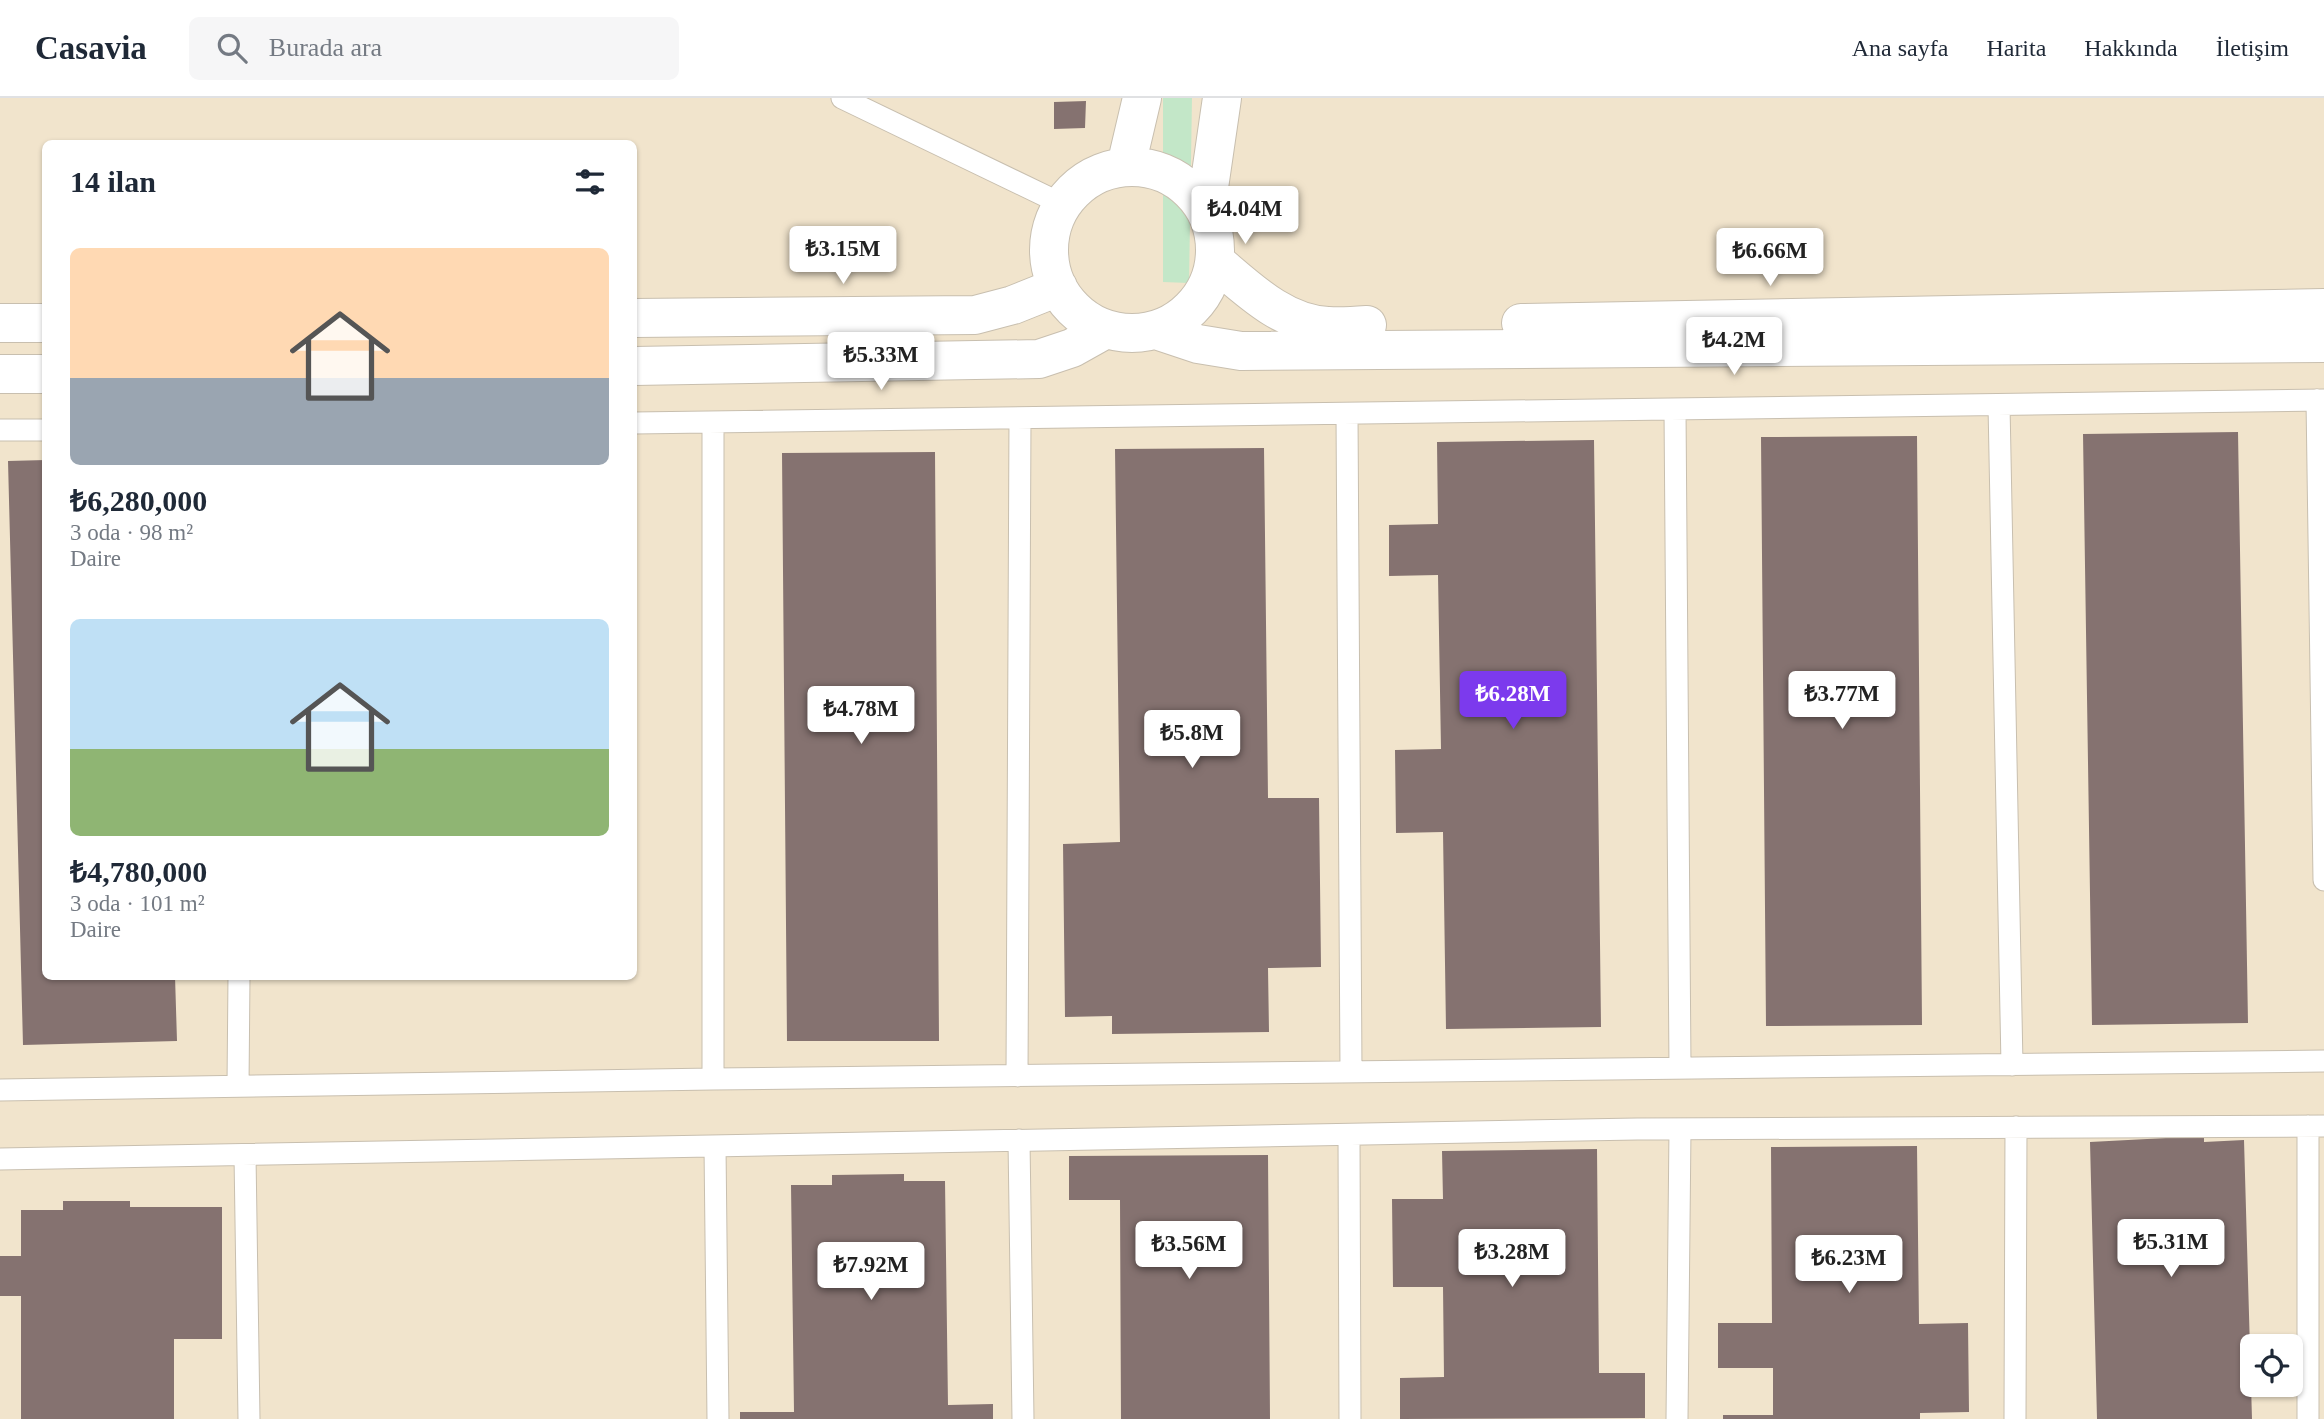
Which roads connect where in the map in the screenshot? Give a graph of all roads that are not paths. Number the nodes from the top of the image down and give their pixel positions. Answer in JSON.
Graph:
{"nodes":[{"id":1,"x":842,"y":98,"type":"edge"},
{"id":2,"x":1142,"y":98,"type":"edge"},
{"id":3,"x":1222,"y":98,"type":"edge"},
{"id":4,"x":1126,"y":166,"type":"junction"},
{"id":5,"x":1062,"y":204,"type":"junction"},
{"id":6,"x":1206,"y":208,"type":"junction"},
{"id":7,"x":1216,"y":262,"type":"junction"},
{"id":8,"x":1058,"y":287,"type":"junction"},
{"id":9,"x":2324,"y":308,"type":"edge"},
{"id":10,"x":637,"y":318,"type":"edge"},
{"id":11,"x":0,"y":323,"type":"edge"},
{"id":12,"x":42,"y":323,"type":"edge"},
{"id":13,"x":1106,"y":329,"type":"junction"},
{"id":14,"x":1156,"y":330,"type":"junction"},
{"id":15,"x":2324,"y":343,"type":"edge"},
{"id":16,"x":637,"y":366,"type":"edge"},
{"id":17,"x":0,"y":374,"type":"edge"},
{"id":18,"x":42,"y":374,"type":"edge"},
{"id":19,"x":2321,"y":400,"type":"edge"},
{"id":20,"x":1999,"y":405,"type":"junction"},
{"id":21,"x":1675,"y":409,"type":"junction"},
{"id":22,"x":1347,"y":414,"type":"junction"},
{"id":23,"x":1020,"y":418,"type":"junction"},
{"id":24,"x":713,"y":422,"type":"junction"},
{"id":25,"x":637,"y":423,"type":"edge"},
{"id":26,"x":0,"y":430,"type":"edge"},
{"id":27,"x":42,"y":430,"type":"edge"},
{"id":28,"x":2324,"y":880,"type":"edge"},
{"id":29,"x":239,"y":980,"type":"edge"},
{"id":30,"x":2324,"y":1061,"type":"edge"},
{"id":31,"x":2012,"y":1065,"type":"junction"},
{"id":32,"x":1679,"y":1068,"type":"junction"},
{"id":33,"x":1351,"y":1072,"type":"junction"},
{"id":34,"x":1017,"y":1076,"type":"junction"},
{"id":35,"x":713,"y":1079,"type":"junction"},
{"id":36,"x":238,"y":1086,"type":"junction"},
{"id":37,"x":0,"y":1090,"type":"edge"},
{"id":38,"x":2316,"y":1126,"type":"edge"},
{"id":39,"x":2016,"y":1127,"type":"junction"},
{"id":40,"x":1680,"y":1129,"type":"junction"},
{"id":41,"x":1349,"y":1135,"type":"junction"},
{"id":42,"x":1019,"y":1140,"type":"junction"},
{"id":43,"x":715,"y":1146,"type":"junction"},
{"id":44,"x":245,"y":1155,"type":"junction"},
{"id":45,"x":0,"y":1159,"type":"edge"},
{"id":46,"x":249,"y":1419,"type":"edge"},
{"id":47,"x":718,"y":1419,"type":"edge"},
{"id":48,"x":1023,"y":1419,"type":"edge"},
{"id":49,"x":1350,"y":1419,"type":"edge"},
{"id":50,"x":1677,"y":1419,"type":"edge"},
{"id":51,"x":2015,"y":1419,"type":"edge"},
{"id":52,"x":2308,"y":1419,"type":"edge"}],
"edges":[{"from":1,"to":5,"type":"lane"},
{"from":2,"to":4,"type":"main road"},
{"from":3,"to":6,"type":"main road"},
{"from":4,"to":5,"type":"main road"},
{"from":4,"to":6,"type":"main road"},
{"from":5,"to":8,"type":"main road"},
{"from":6,"to":7,"type":"main road"},
{"from":7,"to":9,"type":"main road"},
{"from":7,"to":14,"type":"main road"},
{"from":8,"to":10,"type":"main road"},
{"from":8,"to":13,"type":"main road"},
{"from":11,"to":12,"type":"main road"},
{"from":13,"to":14,"type":"main road"},
{"from":13,"to":16,"type":"main road"},
{"from":14,"to":15,"type":"main road"},
{"from":17,"to":18,"type":"main road"},
{"from":19,"to":20,"type":"lane"},
{"from":19,"to":28,"type":"lane"},
{"from":20,"to":21,"type":"lane"},
{"from":20,"to":31,"type":"lane"},
{"from":21,"to":22,"type":"lane"},
{"from":21,"to":32,"type":"lane"},
{"from":22,"to":23,"type":"lane"},
{"from":22,"to":33,"type":"lane"},
{"from":23,"to":24,"type":"lane"},
{"from":23,"to":34,"type":"lane"},
{"from":24,"to":25,"type":"lane"},
{"from":24,"to":35,"type":"lane"},
{"from":26,"to":27,"type":"lane"},
{"from":29,"to":36,"type":"lane"},
{"from":30,"to":31,"type":"lane"},
{"from":31,"to":32,"type":"lane"},
{"from":32,"to":33,"type":"lane"},
{"from":33,"to":34,"type":"lane"},
{"from":34,"to":35,"type":"lane"},
{"from":35,"to":36,"type":"lane"},
{"from":36,"to":37,"type":"lane"},
{"from":38,"to":39,"type":"lane"},
{"from":38,"to":52,"type":"lane"},
{"from":39,"to":40,"type":"lane"},
{"from":39,"to":51,"type":"lane"},
{"from":40,"to":41,"type":"lane"},
{"from":40,"to":50,"type":"lane"},
{"from":41,"to":42,"type":"lane"},
{"from":41,"to":49,"type":"lane"},
{"from":42,"to":43,"type":"lane"},
{"from":42,"to":48,"type":"lane"},
{"from":43,"to":44,"type":"lane"},
{"from":43,"to":47,"type":"lane"},
{"from":44,"to":45,"type":"lane"},
{"from":44,"to":46,"type":"lane"}]}
